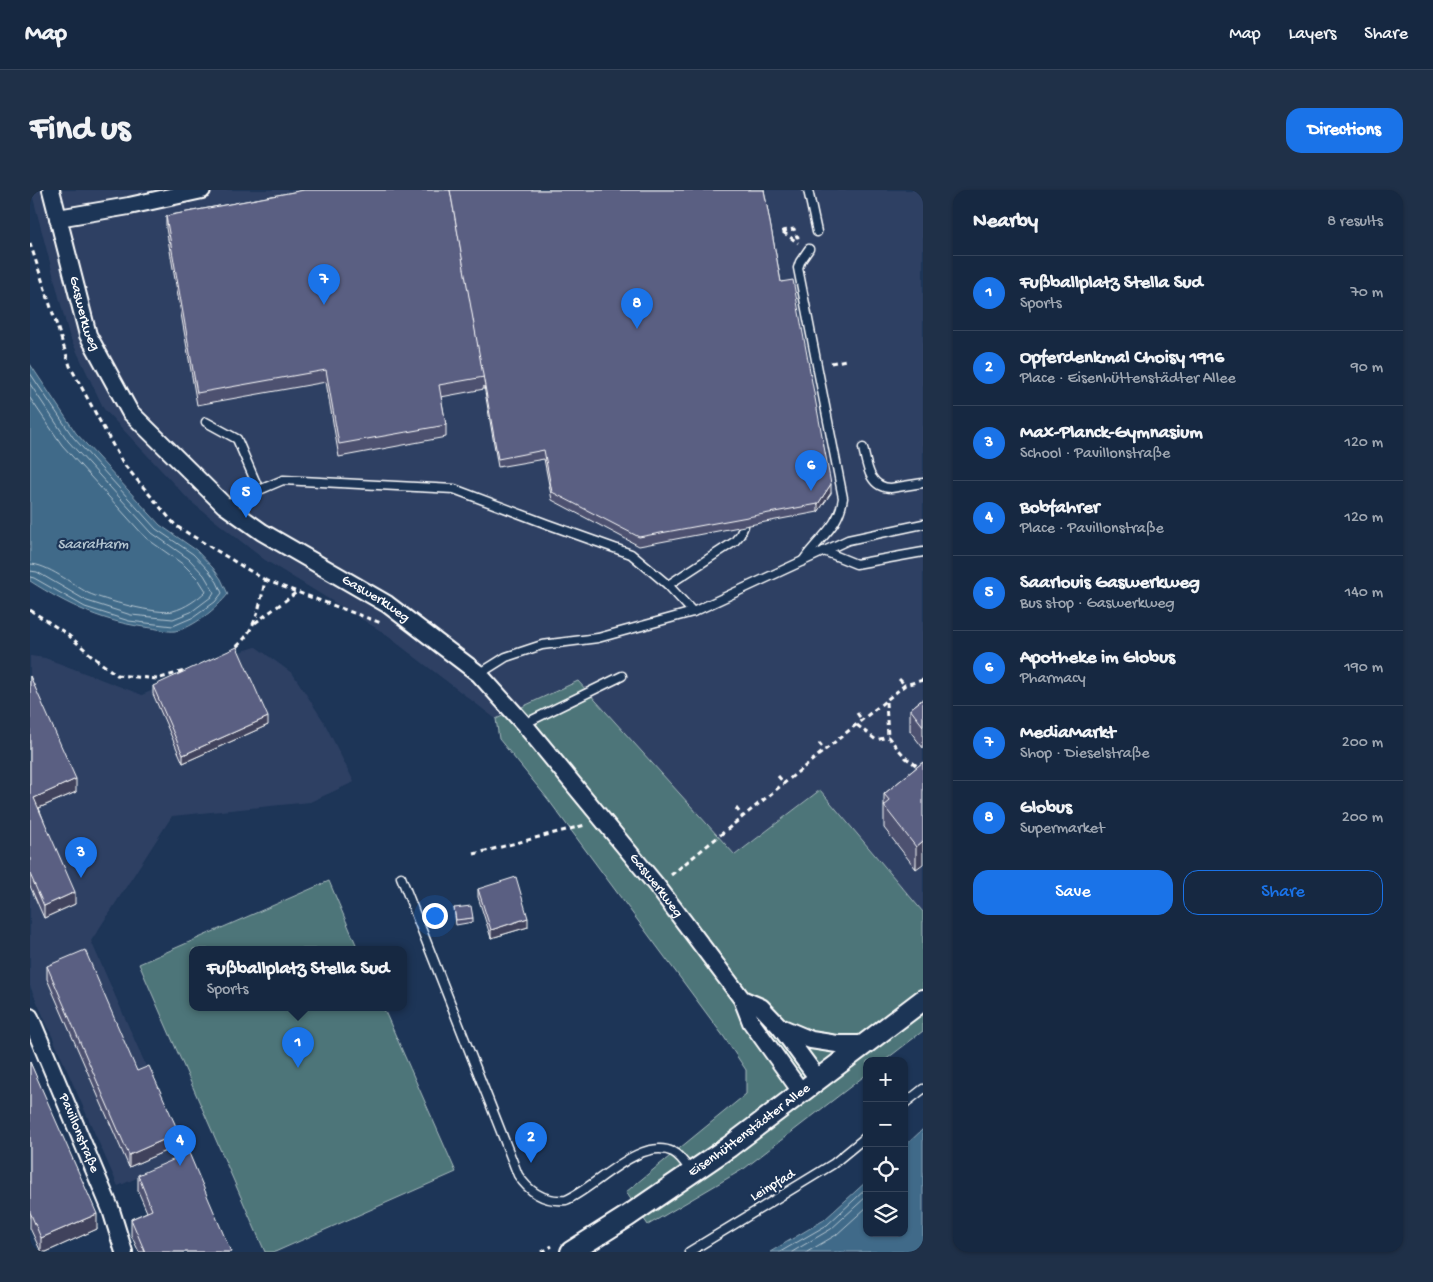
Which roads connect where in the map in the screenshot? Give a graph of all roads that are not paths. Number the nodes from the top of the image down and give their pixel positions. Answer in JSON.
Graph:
{"nodes":[{"id":1,"x":51,"y":190,"type":"edge"},
{"id":2,"x":202,"y":190,"type":"edge"},
{"id":3,"x":808,"y":190,"type":"edge"},
{"id":4,"x":58,"y":218,"type":"junction"},
{"id":5,"x":817,"y":232,"type":"dead end"},
{"id":6,"x":808,"y":250,"type":"road end"},
{"id":7,"x":206,"y":422,"type":"dead end"},
{"id":8,"x":863,"y":448,"type":"dead end"},
{"id":9,"x":923,"y":483,"type":"edge"},
{"id":10,"x":259,"y":490,"type":"junction"},
{"id":11,"x":224,"y":505,"type":"junction"},
{"id":12,"x":923,"y":524,"type":"edge"},
{"id":13,"x":744,"y":526,"type":"edge"},
{"id":14,"x":824,"y":552,"type":"junction"},
{"id":15,"x":923,"y":552,"type":"edge"},
{"id":16,"x":803,"y":562,"type":"junction"},
{"id":17,"x":668,"y":585,"type":"junction"},
{"id":18,"x":694,"y":612,"type":"junction"},
{"id":19,"x":479,"y":674,"type":"junction"},
{"id":20,"x":622,"y":676,"type":"dead end"},
{"id":21,"x":524,"y":724,"type":"junction"},
{"id":22,"x":401,"y":877,"type":"dead end"},
{"id":23,"x":742,"y":999,"type":"junction"},
{"id":24,"x":923,"y":1000,"type":"edge"},
{"id":25,"x":30,"y":1017,"type":"edge"},
{"id":26,"x":780,"y":1027,"type":"junction"},
{"id":27,"x":866,"y":1044,"type":"junction"},
{"id":28,"x":819,"y":1080,"type":"junction"},
{"id":29,"x":923,"y":1089,"type":"edge"},
{"id":30,"x":802,"y":1093,"type":"junction"},
{"id":31,"x":907,"y":1102,"type":"edge"},
{"id":32,"x":863,"y":1139,"type":"edge"},
{"id":33,"x":692,"y":1174,"type":"junction"},
{"id":34,"x":124,"y":1252,"type":"edge"},
{"id":35,"x":570,"y":1252,"type":"edge"},
{"id":36,"x":689,"y":1252,"type":"edge"}],
"edges":[{"from":1,"to":4,"type":"street","name":"Gaswerkweg"},
{"from":2,"to":4,"type":"street"},
{"from":3,"to":5,"type":"lane"},
{"from":4,"to":11,"type":"street","name":"Gaswerkweg"},
{"from":6,"to":16,"type":"lane"},
{"from":7,"to":10,"type":"lane"},
{"from":8,"to":9,"type":"lane"},
{"from":10,"to":11,"type":"lane"},
{"from":10,"to":17,"type":"lane"},
{"from":11,"to":19,"type":"street","name":"Gaswerkweg"},
{"from":12,"to":14,"type":"lane"},
{"from":13,"to":17,"type":"lane"},
{"from":14,"to":15,"type":"lane"},
{"from":14,"to":16,"type":"lane"},
{"from":16,"to":18,"type":"lane"},
{"from":17,"to":18,"type":"lane"},
{"from":18,"to":19,"type":"lane"},
{"from":19,"to":21,"type":"street","name":"Gaswerkweg"},
{"from":20,"to":21,"type":"lane"},
{"from":21,"to":23,"type":"street","name":"Gaswerkweg"},
{"from":22,"to":33,"type":"lane"},
{"from":23,"to":26,"type":"street","name":"Gaswerkweg"},
{"from":23,"to":30,"type":"street","name":"Gaswerkweg"},
{"from":24,"to":27,"type":"street","name":"Eisenhüttenstädter Allee"},
{"from":25,"to":34,"type":"street","name":"Pavillonstraße"},
{"from":26,"to":27,"type":"street","name":"Gaswerkweg"},
{"from":26,"to":28,"type":"street","name":"Gaswerkweg"},
{"from":27,"to":28,"type":"street","name":"Eisenhüttenstädter Allee"},
{"from":28,"to":30,"type":"street","name":"Eisenhüttenstädter Allee"},
{"from":29,"to":31,"type":"lane"},
{"from":30,"to":33,"type":"street","name":"Eisenhüttenstädter Allee"},
{"from":32,"to":36,"type":"lane","name":"Leinpfad"},
{"from":33,"to":35,"type":"street","name":"Eisenhüttenstädter Allee"}]}
